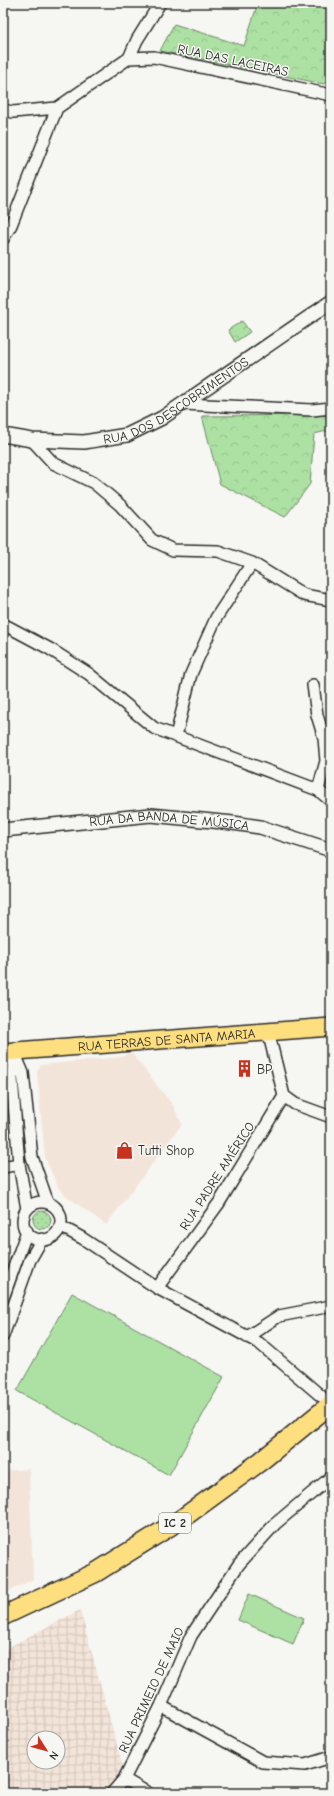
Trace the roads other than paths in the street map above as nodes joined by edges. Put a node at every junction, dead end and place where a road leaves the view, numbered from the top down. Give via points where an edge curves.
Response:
1 (160, 3) edge
2 (130, 58) junction
3 (331, 95) edge
4 (57, 108) junction
5 (3, 110) edge
6 (3, 239) edge
7 (331, 302) edge
8 (184, 404) junction
9 (331, 408) edge
10 (3, 434) edge
11 (32, 440) junction
12 (252, 563) junction
13 (331, 600) edge
14 (3, 624) edge
15 (313, 685) dead end
16 (176, 736) junction
17 (318, 790) junction
18 (331, 801) edge
19 (3, 830) edge
20 (331, 850) edge
21 (331, 1027) edge
22 (268, 1031) junction
23 (9, 1052) edge
24 (284, 1096) junction
25 (331, 1117) edge
26 (19, 1164) junction
27 (3, 1167) edge
28 (48, 1203) junction
29 (27, 1209) junction
30 (60, 1226) junction
31 (27, 1231) junction
32 (42, 1239) junction
33 (157, 1288) junction
34 (3, 1298) edge
35 (331, 1306) edge
36 (3, 1336) edge
37 (248, 1337) junction
38 (326, 1400) edge
39 (331, 1415) edge
40 (331, 1477) edge
41 (3, 1616) edge
42 (3, 1625) edge
43 (161, 1706) junction
44 (331, 1757) edge
45 (124, 1779) junction
46 (112, 1793) edge
47 (148, 1793) edge

1 - 2 street via 137,40
2 - 3 street, RUA DAS LACEIRAS via 154,57
2 - 4 street
4 - 5 street via 13,112
4 - 6 street via 11,225
7 - 8 street, RUA DOS DESCOBRIMENTOS
8 - 9 street via 312,410
8 - 11 street, RUA DOS DESCOBRIMENTOS via 127,435 84,442
10 - 11 street, RUA DOS DESCOBRIMENTOS
11 - 12 street via 53,462 94,483 120,505 152,540 173,550 218,551
12 - 13 street via 304,595
12 - 16 street via 216,618 191,674
14 - 16 street via 90,674 154,728
15 - 17 street via 326,761
16 - 17 street
17 - 18 street
19 - 20 street, RUA DA BANDA DE MÚSICA via 151,815 260,827
21 - 22 main road, RUA TERRAS DE SANTA MARIA
22 - 23 main road, RUA TERRAS DE SANTA MARIA
22 - 24 street
23 - 26 street
23 - 28 street via 23,1073 32,1156
24 - 25 street via 295,1104
24 - 33 street, RUA PADRE AMÉRICO via 219,1204
26 - 27 street
26 - 29 street
28 - 29 street via 37,1203
28 - 30 street via 60,1215
29 - 31 street via 24,1220
30 - 32 street via 53,1236
30 - 33 street
31 - 32 street
31 - 34 street
32 - 36 street via 30,1260
33 - 37 street
35 - 37 street via 279,1316
37 - 38 street
38 - 41 highway, IC 2 via 261,1461 180,1520 95,1573
39 - 42 highway, IC 2 via 267,1466 184,1526 100,1579
40 - 43 street, RUA PRIMEIO DE MAIO via 275,1524 239,1564 191,1636
43 - 44 street via 263,1762 305,1765
43 - 45 street, RUA PRIMEIO DE MAIO
45 - 46 street, RUA PRIMEIO DE MAIO
45 - 47 street

